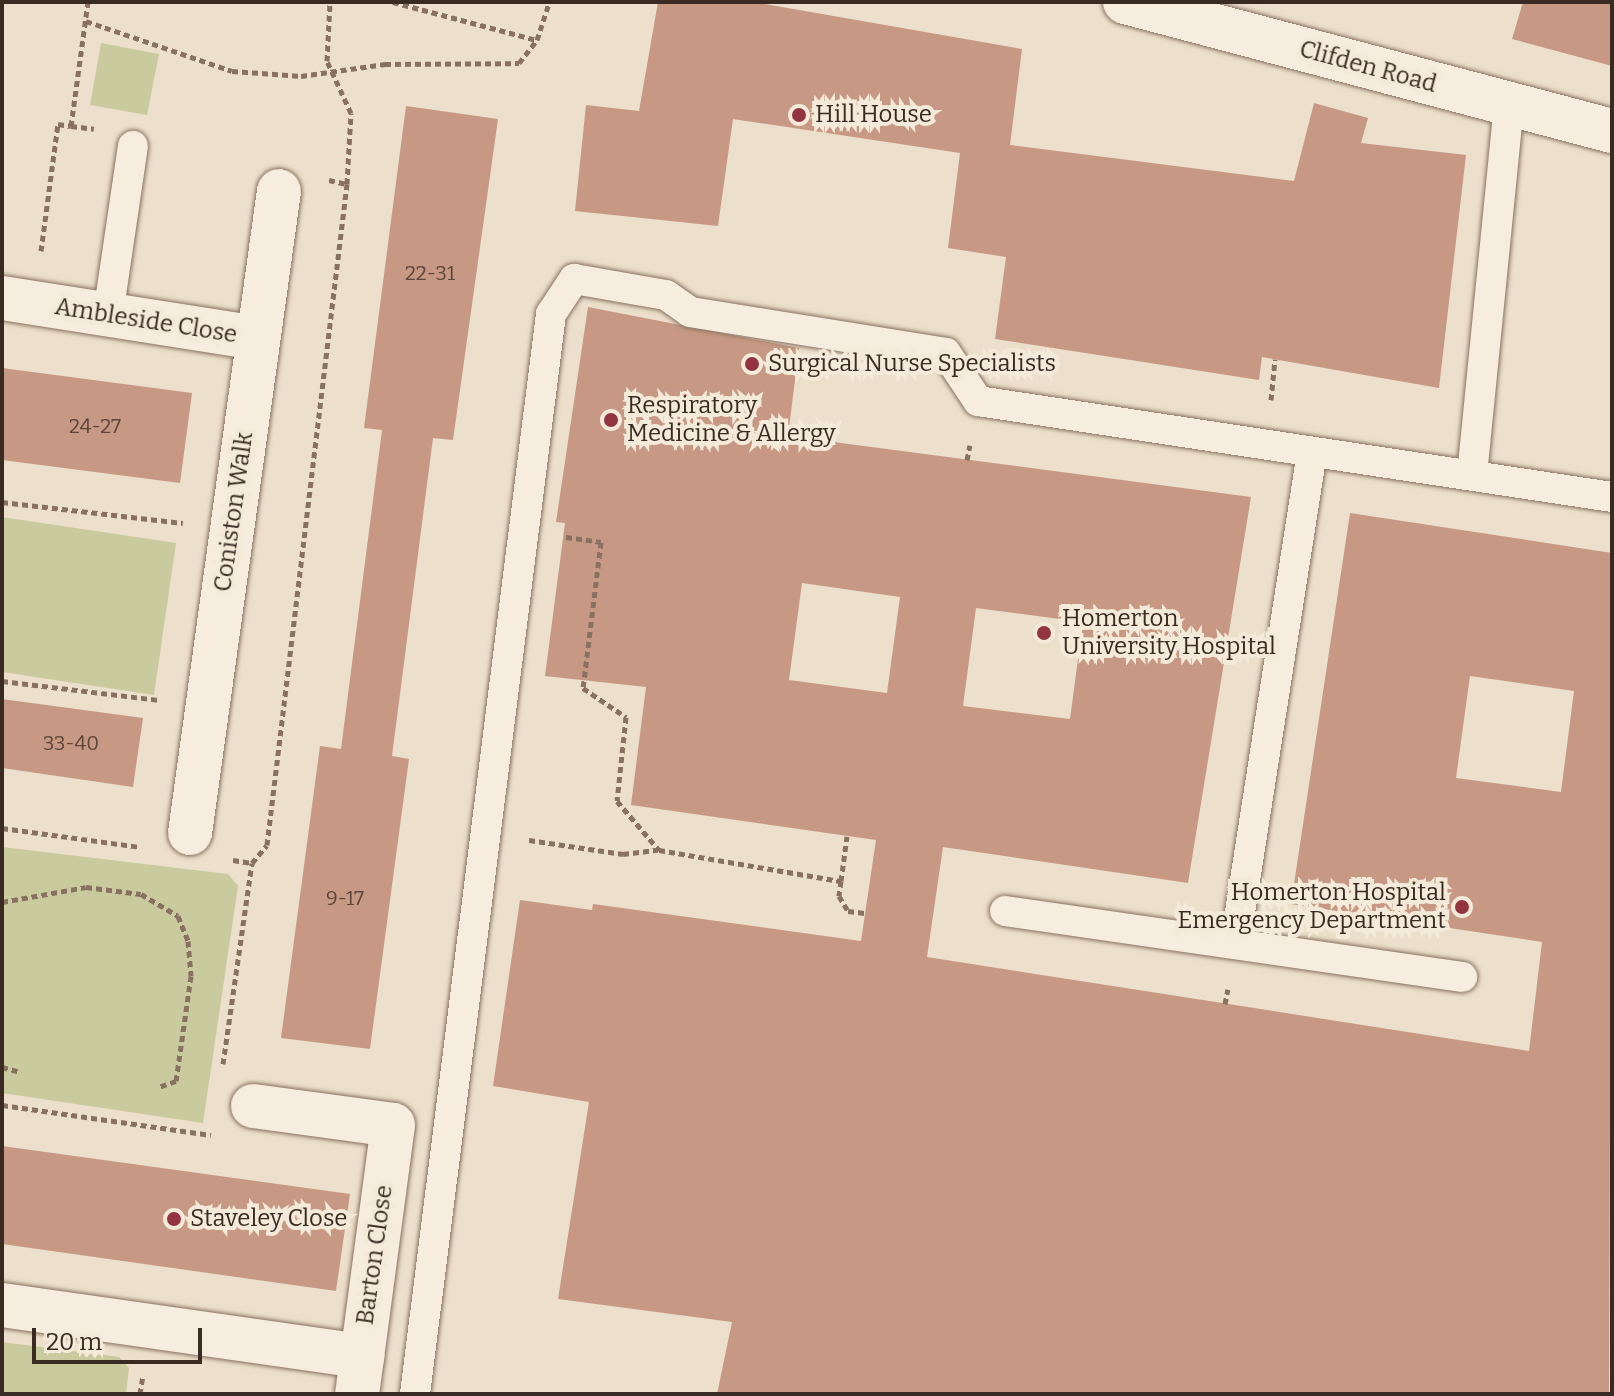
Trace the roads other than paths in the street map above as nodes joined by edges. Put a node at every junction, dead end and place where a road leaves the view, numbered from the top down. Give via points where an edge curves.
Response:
1 (1125, 2) edge
2 (1509, 105) junction
3 (1612, 131) edge
4 (133, 146) dead end
5 (279, 191) dead end
6 (18, 301) edge
7 (108, 315) junction
8 (258, 338) junction
9 (1312, 452) junction
10 (1472, 475) junction
11 (1612, 497) edge
12 (173, 841) road end
13 (1005, 911) dead end
14 (1235, 944) junction
15 (1462, 977) dead end
16 (234, 1113) road end
17 (2, 1305) edge
18 (359, 1375) edge
19 (415, 1394) edge

1 - 2 street, Clifden Road
2 - 3 street, Clifden Road
2 - 10 lane
4 - 7 lane
5 - 8 street, Coniston Walk
6 - 7 street, Ambleside Close
7 - 8 street, Ambleside Close
8 - 12 street, Coniston Walk via 207,706
9 - 10 lane
9 - 14 lane
9 - 19 lane via 978,401 946,353 690,312 666,295 574,279 551,314
10 - 11 lane
13 - 14 lane
14 - 15 lane
16 - 18 street, Barton Close via 393,1125
17 - 18 street, Barton Close

